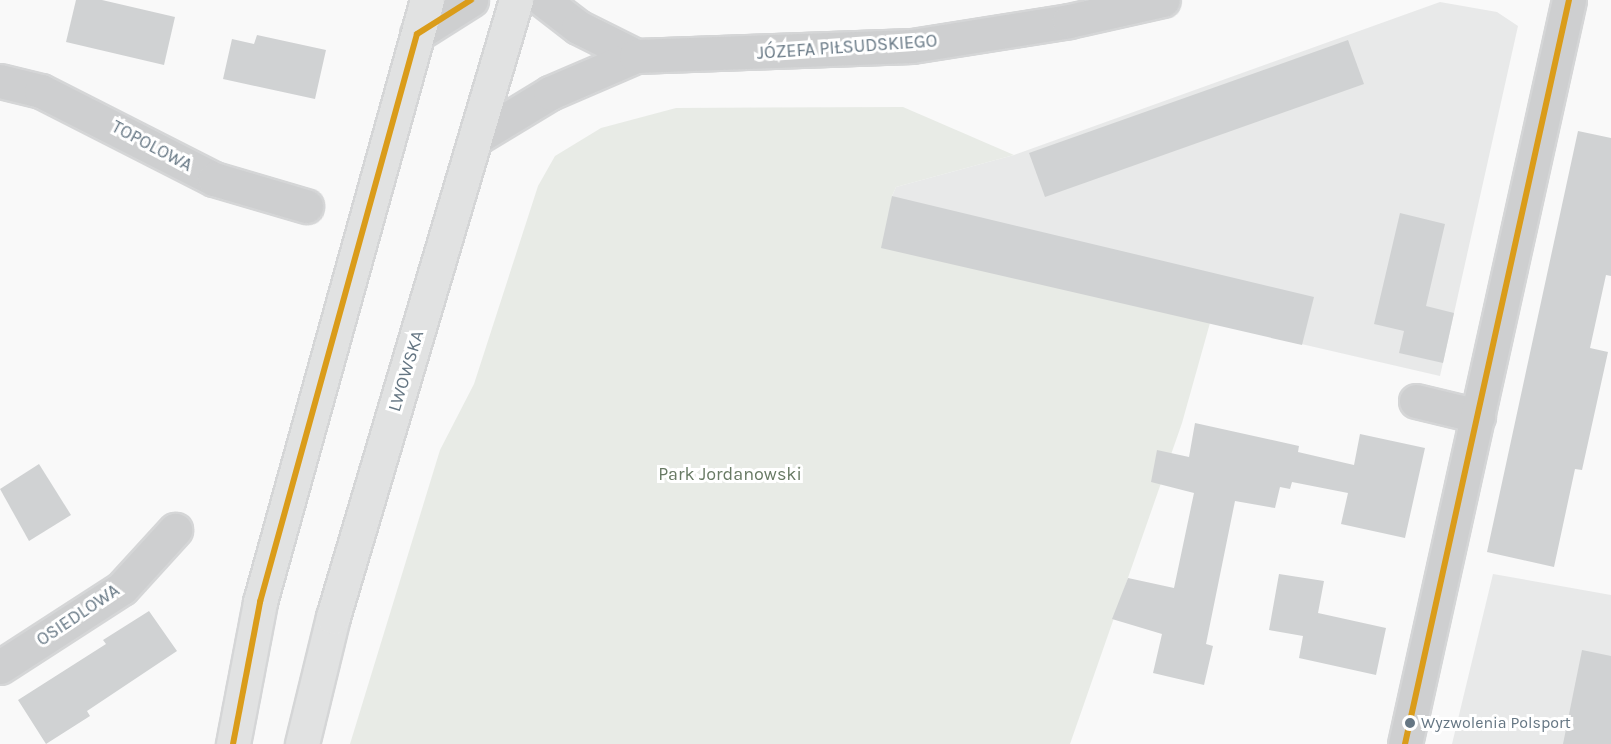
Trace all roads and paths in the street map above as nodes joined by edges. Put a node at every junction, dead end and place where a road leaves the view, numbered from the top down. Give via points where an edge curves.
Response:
1 (427, 0) edge
2 (471, 0) edge
3 (516, 0) edge
4 (543, 0) edge
5 (1163, 0) edge
6 (1569, 0) edge
7 (417, 34) junction
8 (636, 56) junction
9 (0, 81) edge
10 (476, 138) junction
11 (306, 206) dead end
12 (1416, 401) dead end
13 (1478, 416) junction
14 (175, 530) dead end
15 (0, 667) edge
16 (233, 744) edge
17 (302, 744) edge
18 (1405, 744) edge

1 - 7 main road
2 - 7 street
3 - 10 main road, LWOWSKA
4 - 8 street, JÓZEFA PIŁSUDSKIEGO via 578,27
5 - 8 street, JÓZEFA PIŁSUDSKIEGO via 1069,21 912,46
6 - 13 street
7 - 16 main road via 260,602
8 - 10 street, JÓZEFA PIŁSUDSKIEGO via 550,93
9 - 11 street, TOPOLOWA via 41,91 214,178
10 - 17 main road, LWOWSKA via 333,617
12 - 13 street
13 - 18 street
14 - 15 street, OSIEDLOWA via 122,588

